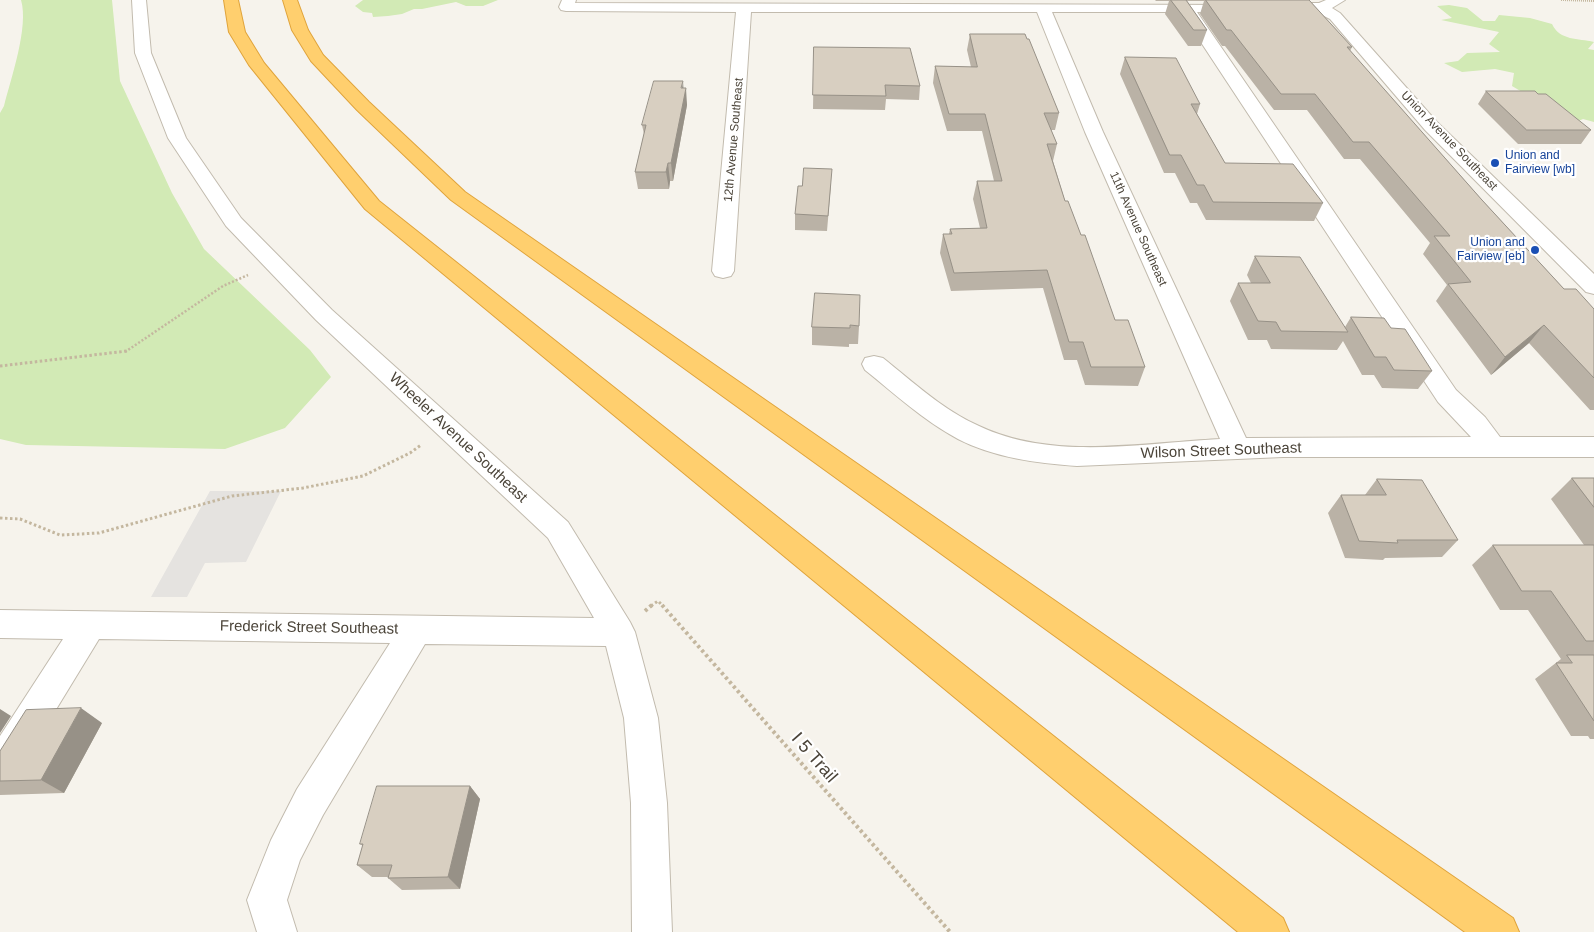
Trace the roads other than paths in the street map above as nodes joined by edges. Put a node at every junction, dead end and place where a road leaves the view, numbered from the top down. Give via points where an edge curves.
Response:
1 (139, 0) edge
2 (231, 0) edge
3 (290, 0) edge
4 (1338, 0) edge
5 (567, 3) edge
6 (848, 4) edge
7 (1102, 4) edge
8 (744, 8) junction
9 (1043, 8) junction
10 (1186, 8) junction
11 (1321, 8) junction
12 (723, 271) dead end
13 (1594, 287) edge
14 (874, 364) dead end
15 (1237, 448) junction
16 (1493, 448) junction
17 (1593, 449) edge
18 (0, 624) edge
19 (90, 625) junction
20 (416, 630) junction
21 (618, 632) junction
22 (0, 768) edge
23 (276, 932) edge
24 (652, 932) edge
25 (1269, 932) edge
26 (1499, 932) edge

1 - 21 street, Wheeler Avenue Southeast via 143,53 177,138 233,222 324,315 558,530
2 - 25 highway via 237,32 257,65 372,205
3 - 26 highway via 300,30 317,58 458,196
4 - 11 street
5 - 8 street
6 - 8 street
6 - 9 street
7 - 9 street
7 - 10 street
8 - 12 street, 12th Avenue Southeast
9 - 15 street, 11th Avenue Southeast via 1094,132
10 - 11 street
10 - 16 street via 1447,396 1476,424
11 - 13 street, Union Avenue Southeast via 1334,16 1431,126
14 - 15 street, Wilson Street Southeast via 947,419 982,438 1007,446 1061,455 1098,456
15 - 16 street, Wilson Street Southeast
16 - 17 street, Wilson Street Southeast
18 - 19 street, Frederick Street Southeast
19 - 20 street, Frederick Street Southeast
19 - 22 street
20 - 21 street, Frederick Street Southeast
20 - 23 street via 310,802 284,853 267,900
21 - 24 street, Wheeler Avenue Southeast via 641,718 650,803

